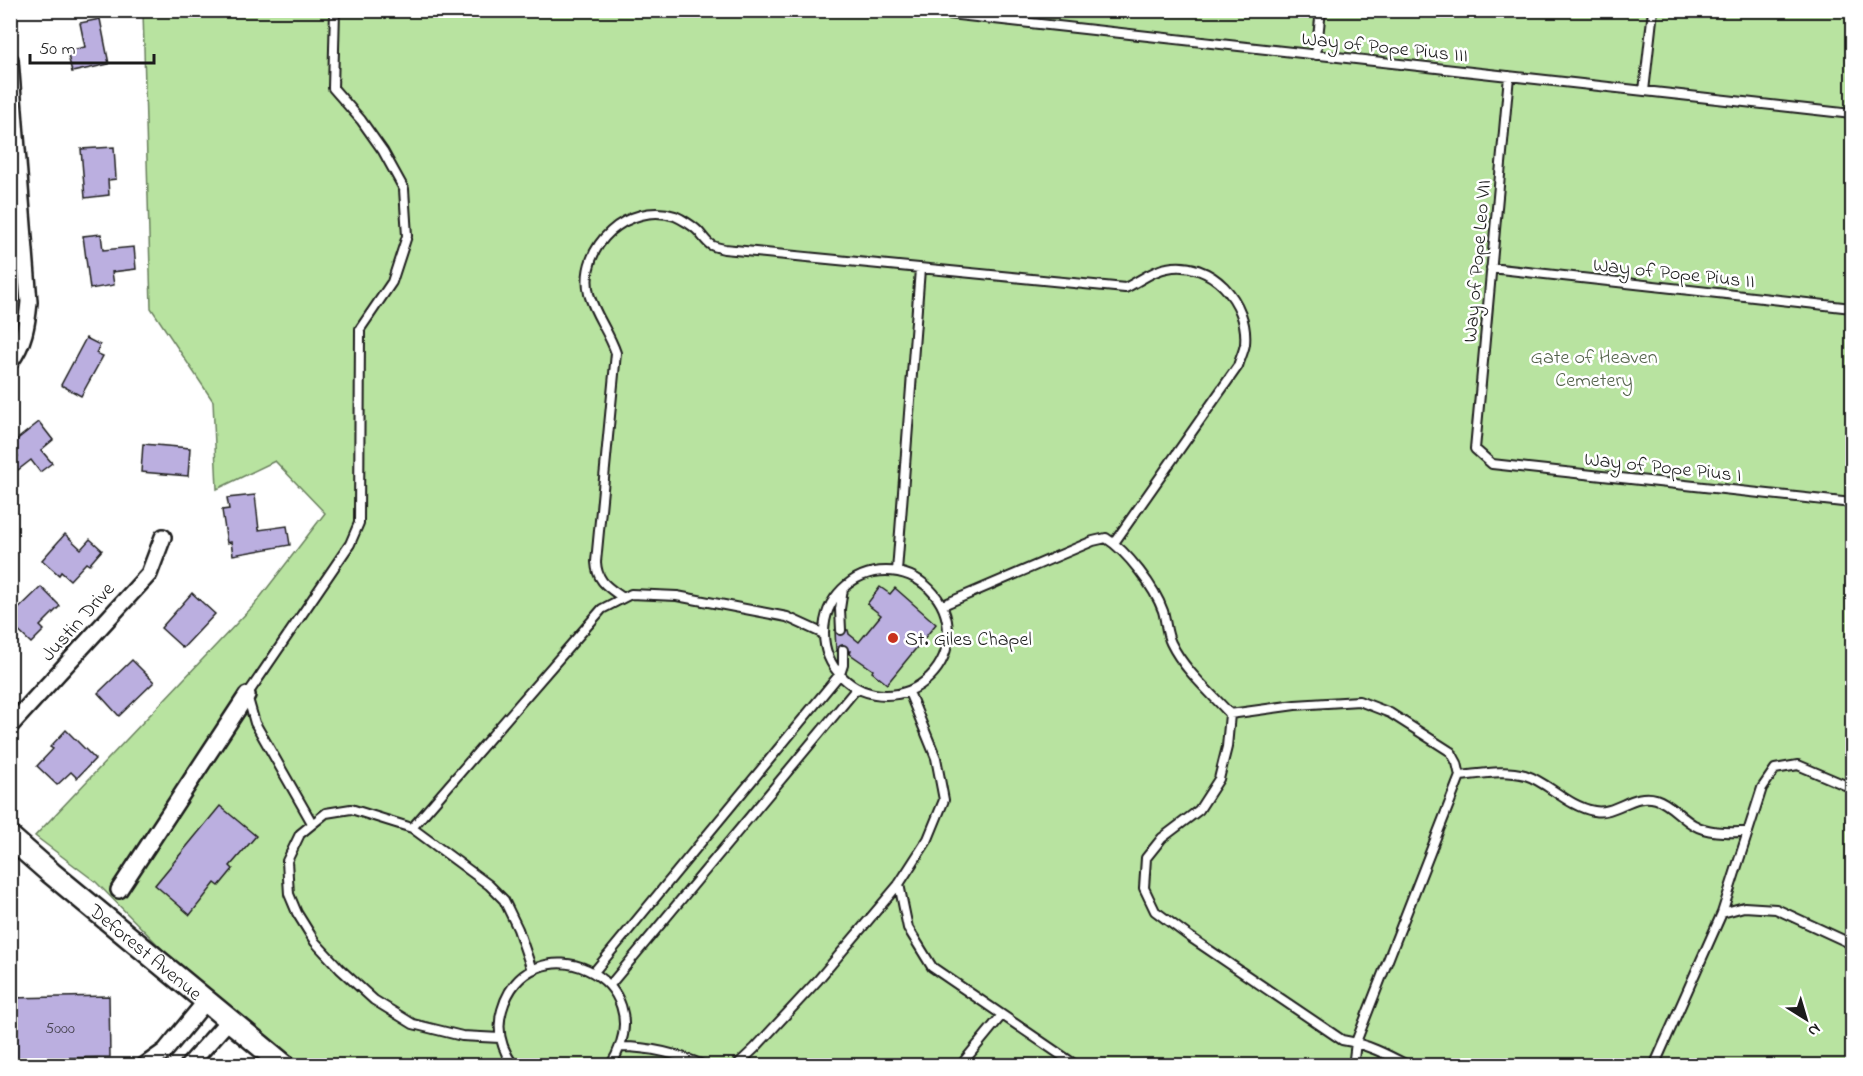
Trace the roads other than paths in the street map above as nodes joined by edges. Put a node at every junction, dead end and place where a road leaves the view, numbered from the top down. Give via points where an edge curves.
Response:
1 (335, 10) edge
2 (913, 10) edge
3 (1321, 10) edge
4 (1653, 10) edge
5 (988, 14) edge
6 (1316, 55) junction
7 (10, 60) edge
8 (1509, 76) junction
9 (1644, 91) junction
10 (1852, 114) edge
11 (1491, 268) junction
12 (920, 269) junction
13 (1852, 308) edge
14 (10, 362) edge
15 (1475, 449) joint
16 (1852, 504) edge
17 (163, 537) dead end
18 (1114, 543) junction
19 (897, 571) junction
20 (843, 589) junction
21 (623, 598) junction
22 (943, 605) junction
23 (841, 630) dead end
24 (824, 634) junction
25 (843, 650) dead end
26 (840, 674) junction
27 (857, 688) junction
28 (909, 692) junction
29 (247, 695) junction
30 (1230, 714) junction
31 (10, 726) edge
32 (1460, 776) junction
33 (1852, 788) edge
34 (312, 823) junction
35 (412, 828) junction
36 (1748, 832) junction
37 (10, 837) edge
38 (899, 884) junction
39 (119, 890) dead end
40 (1722, 913) junction
41 (1852, 944) edge
42 (532, 970) junction
43 (594, 972) junction
44 (610, 985) junction
45 (206, 1001) junction
46 (1002, 1015) junction
47 (229, 1020) junction
48 (500, 1038) junction
49 (1356, 1042) junction
50 (621, 1047) junction
51 (144, 1065) edge
52 (188, 1065) edge
53 (285, 1065) edge
54 (514, 1065) edge
55 (610, 1065) edge
56 (705, 1065) edge
57 (736, 1065) edge
58 (960, 1065) edge
59 (1077, 1065) edge
60 (1356, 1065) edge
61 (1409, 1065) edge
62 (1654, 1065) edge

1 - 29 lane via 333,88 383,151 404,189 407,236 392,282 360,329 359,523 350,544
2 - 5 lane, Way of Pope Pius III
3 - 6 lane
4 - 9 lane
5 - 6 lane, Way of Pope Pius III
6 - 8 lane, Way of Pope Pius III
7 - 14 street via 29,302 21,345
8 - 9 lane, Way of Pope Pius III
8 - 11 lane, Way of Pope Leo VII
9 - 10 lane, Way of Pope Pius III
11 - 13 lane, Way of Pope Pius II
11 - 15 lane, Way of Pope Leo VII
12 - 18 lane via 1125,288 1167,268 1195,268 1222,283 1242,314 1245,344 1238,366
12 - 19 lane
12 - 21 lane via 724,249 710,244 696,229 676,217 654,213 632,217 612,229 596,246 589,267 589,292 616,353 596,562 597,575
15 - 16 lane, Way of Pope Pius I via 1492,464
17 - 31 street, Justin Drive via 149,574
18 - 22 lane via 1107,538 1093,541
18 - 30 lane via 1140,572 1163,610 1169,641 1183,662
19 - 20 lane via 871,572
19 - 22 lane via 930,588
20 - 23 lane
20 - 24 lane via 826,615
21 - 24 lane via 631,594 677,597 787,617
21 - 35 lane via 602,609
22 - 28 lane via 949,626 948,647 933,674
24 - 26 lane via 827,654
25 - 26 lane
26 - 27 lane
26 - 43 lane
27 - 28 lane via 889,696
27 - 44 lane
28 - 38 lane via 936,758 944,800 928,838
29 - 34 lane via 255,723
29 - 39 street
30 - 32 lane via 1359,701 1390,713 1451,752
30 - 49 lane via 1219,780 1199,810 1162,838 1146,858 1144,888 1155,911 1190,937 1342,1040
32 - 36 lane via 1502,772 1526,775 1582,809 1598,812 1639,798 1655,799 1695,826 1719,832
32 - 49 lane
33 - 36 lane via 1798,765 1775,769 1762,788
34 - 35 lane via 326,813 351,809
34 - 48 lane via 300,834 287,861 290,894 297,914 315,942 374,1000 413,1024 462,1036
35 - 42 lane via 504,900
36 - 40 lane
37 - 45 street, Deforest Avenue
38 - 46 lane via 908,928 932,967
38 - 57 lane via 819,980
40 - 41 lane via 1744,907 1776,909
40 - 62 lane
42 - 43 lane via 552,963 574,964
42 - 48 lane via 505,999 499,1018
43 - 44 lane
44 - 50 lane via 624,1014
45 - 47 street, Deforest Avenue
45 - 51 street via 165,1051
46 - 58 lane
46 - 59 lane
47 - 52 street
47 - 53 street, Deforest Avenue
48 - 54 lane
49 - 60 lane
49 - 61 lane
50 - 55 lane
50 - 56 lane via 670,1053

